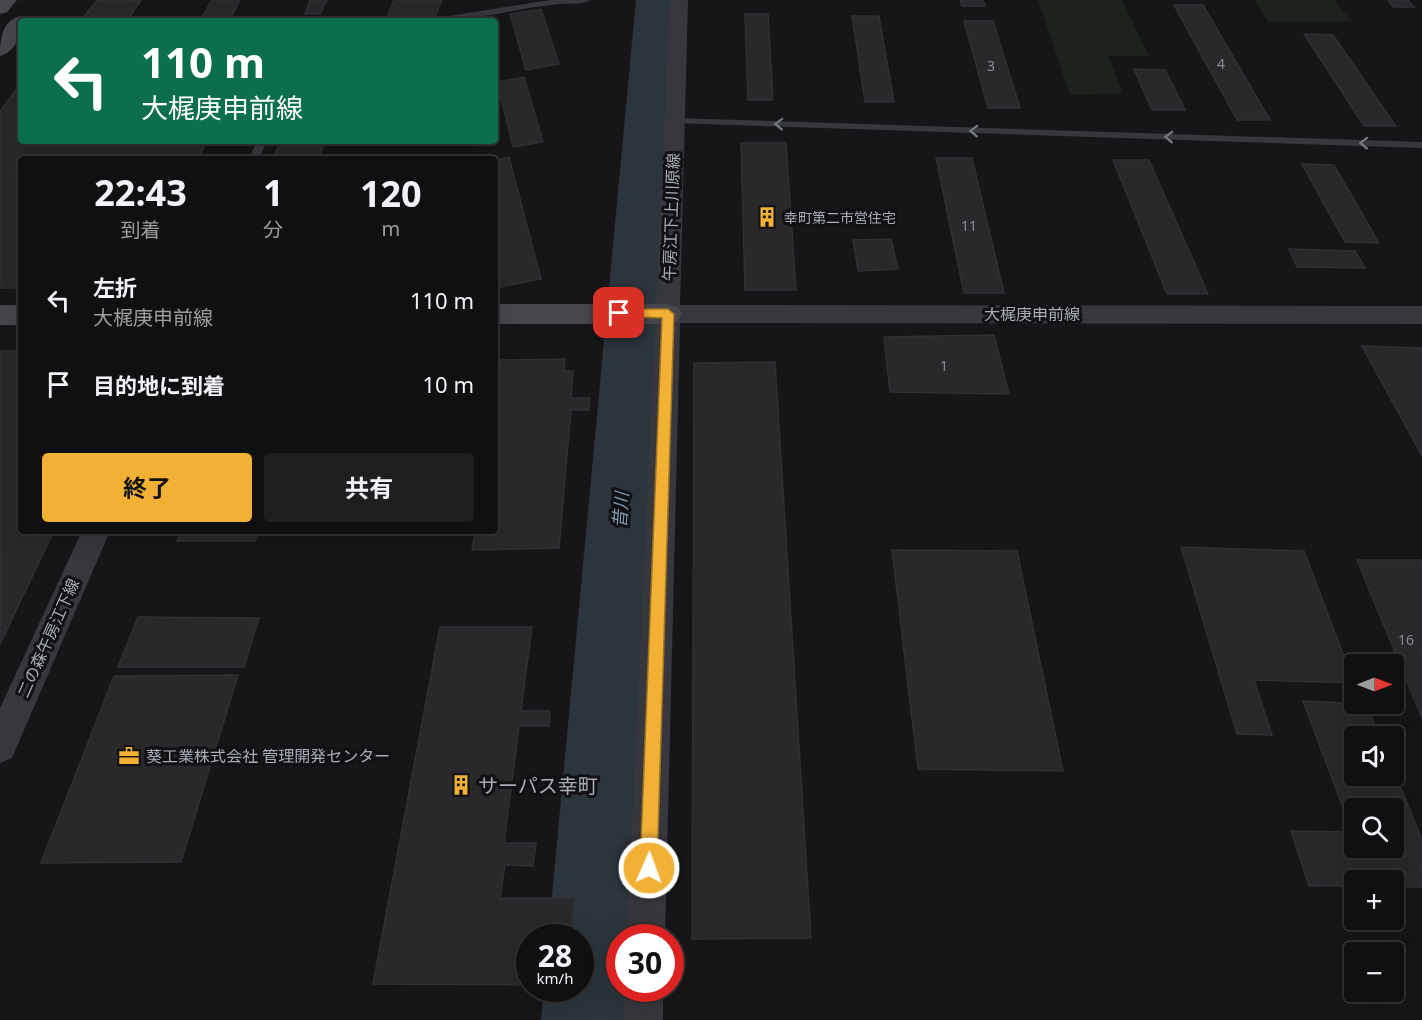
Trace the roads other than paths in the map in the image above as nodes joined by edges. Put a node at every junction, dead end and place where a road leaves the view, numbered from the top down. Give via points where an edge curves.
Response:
1 (7, 0) edge
2 (587, 0) edge
3 (679, 0) edge
4 (0, 8) edge
5 (455, 18) edge
6 (18, 26) edge
7 (0, 49) edge
8 (675, 121) junction
9 (1422, 145) edge
10 (643, 313) junction
11 (498, 314) edge
12 (0, 315) edge
13 (18, 315) edge
14 (1422, 315) edge
15 (95, 534) edge
16 (0, 746) edge
17 (646, 924) edge
18 (644, 1002) edge
19 (643, 1020) edge

1 - 4 street
2 - 5 lane
3 - 8 street, 午房江下上川原線
6 - 7 street
9 -> 8 lane
8 - 10 street, 午房江下上川原線
10 - 11 street, 大梶庚申前線
10 - 14 street, 大梶庚申前線
10 - 17 street, 午房江下上川原線
12 - 13 street
15 - 16 street, 二の森午房江下線
18 - 19 street

